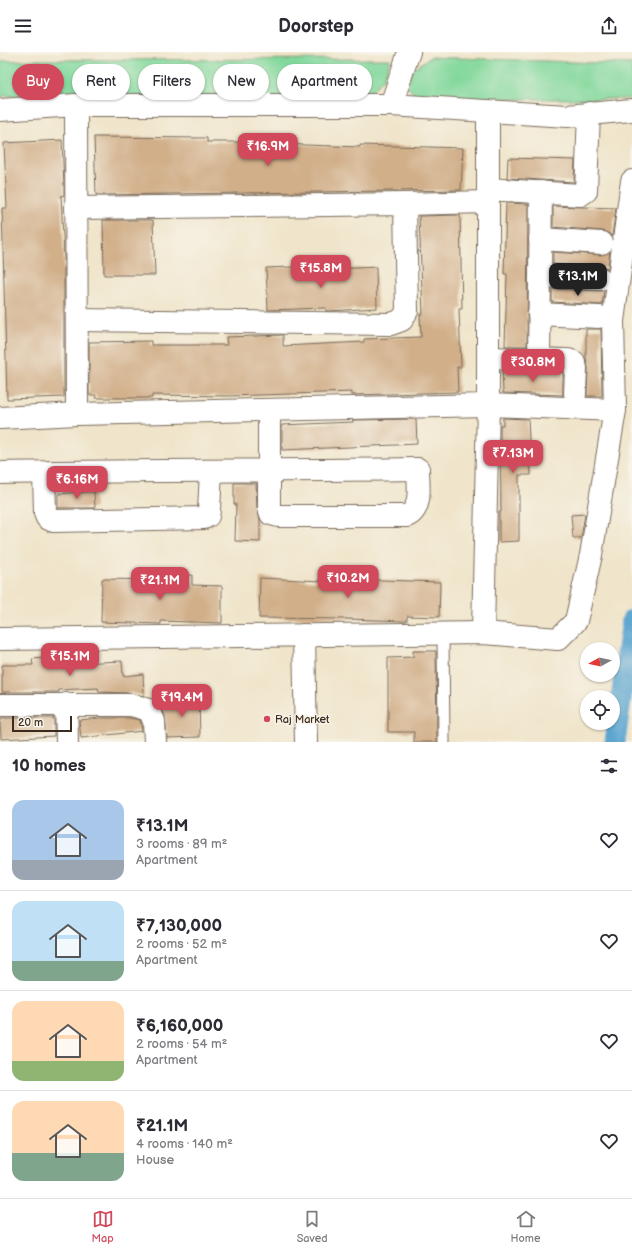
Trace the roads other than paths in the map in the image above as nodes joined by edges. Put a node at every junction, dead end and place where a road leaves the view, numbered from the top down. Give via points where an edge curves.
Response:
1 (409, 52) edge
2 (76, 105) junction
3 (391, 105) junction
4 (0, 110) edge
5 (632, 110) edge
6 (488, 111) junction
7 (590, 113) junction
8 (632, 181) edge
9 (541, 192) junction
10 (488, 195) junction
11 (405, 204) junction
12 (76, 208) junction
13 (540, 239) junction
14 (602, 244) dead end
15 (540, 276) junction
16 (601, 279) dead end
17 (539, 314) junction
18 (599, 317) dead end
19 (77, 320) junction
20 (489, 358) junction
21 (539, 358) junction
22 (576, 394) dead end
23 (488, 405) junction
24 (269, 410) junction
25 (615, 410) junction
26 (77, 414) junction
27 (0, 418) edge
28 (211, 471) junction
29 (270, 471) junction
30 (0, 473) edge
31 (44, 473) junction
32 (483, 633) junction
33 (443, 634) junction
34 (304, 635) junction
35 (0, 639) edge
36 (66, 704) junction
37 (0, 705) edge
38 (66, 742) edge
39 (155, 742) edge
40 (306, 742) edge
41 (444, 742) edge

1 - 3 street
2 - 3 street
2 - 4 street
2 - 12 street
3 - 6 street
5 - 7 street
6 - 7 street via 567,116
6 - 10 street
7 - 9 street via 586,191 580,194
8 - 25 street via 613,321
9 - 10 street
9 - 13 street
10 - 11 street
10 - 20 street
11 - 12 street
11 - 19 street via 407,311 402,320 390,324
12 - 19 street
13 - 14 street
13 - 15 street
15 - 16 street
15 - 17 street
17 - 18 street
17 - 21 street
19 - 26 street
20 - 21 street
20 - 23 street
21 - 22 street via 574,362
23 - 24 street
23 - 25 street
23 - 32 street
24 - 26 street
24 - 29 street
25 - 32 street via 591,554 576,621 558,639
26 - 27 street
28 - 29 street
28 - 31 street
28 - 31 street via 209,511 208,516 204,518 52,521 47,518 45,512
29 - 29 street via 418,469 417,507 407,516 278,516 271,514 269,508
30 - 31 street
32 - 33 street
33 - 34 street
33 - 41 lane
34 - 35 street
34 - 40 street
36 - 37 street
36 - 38 street
36 - 39 street via 131,705 149,710 154,721

